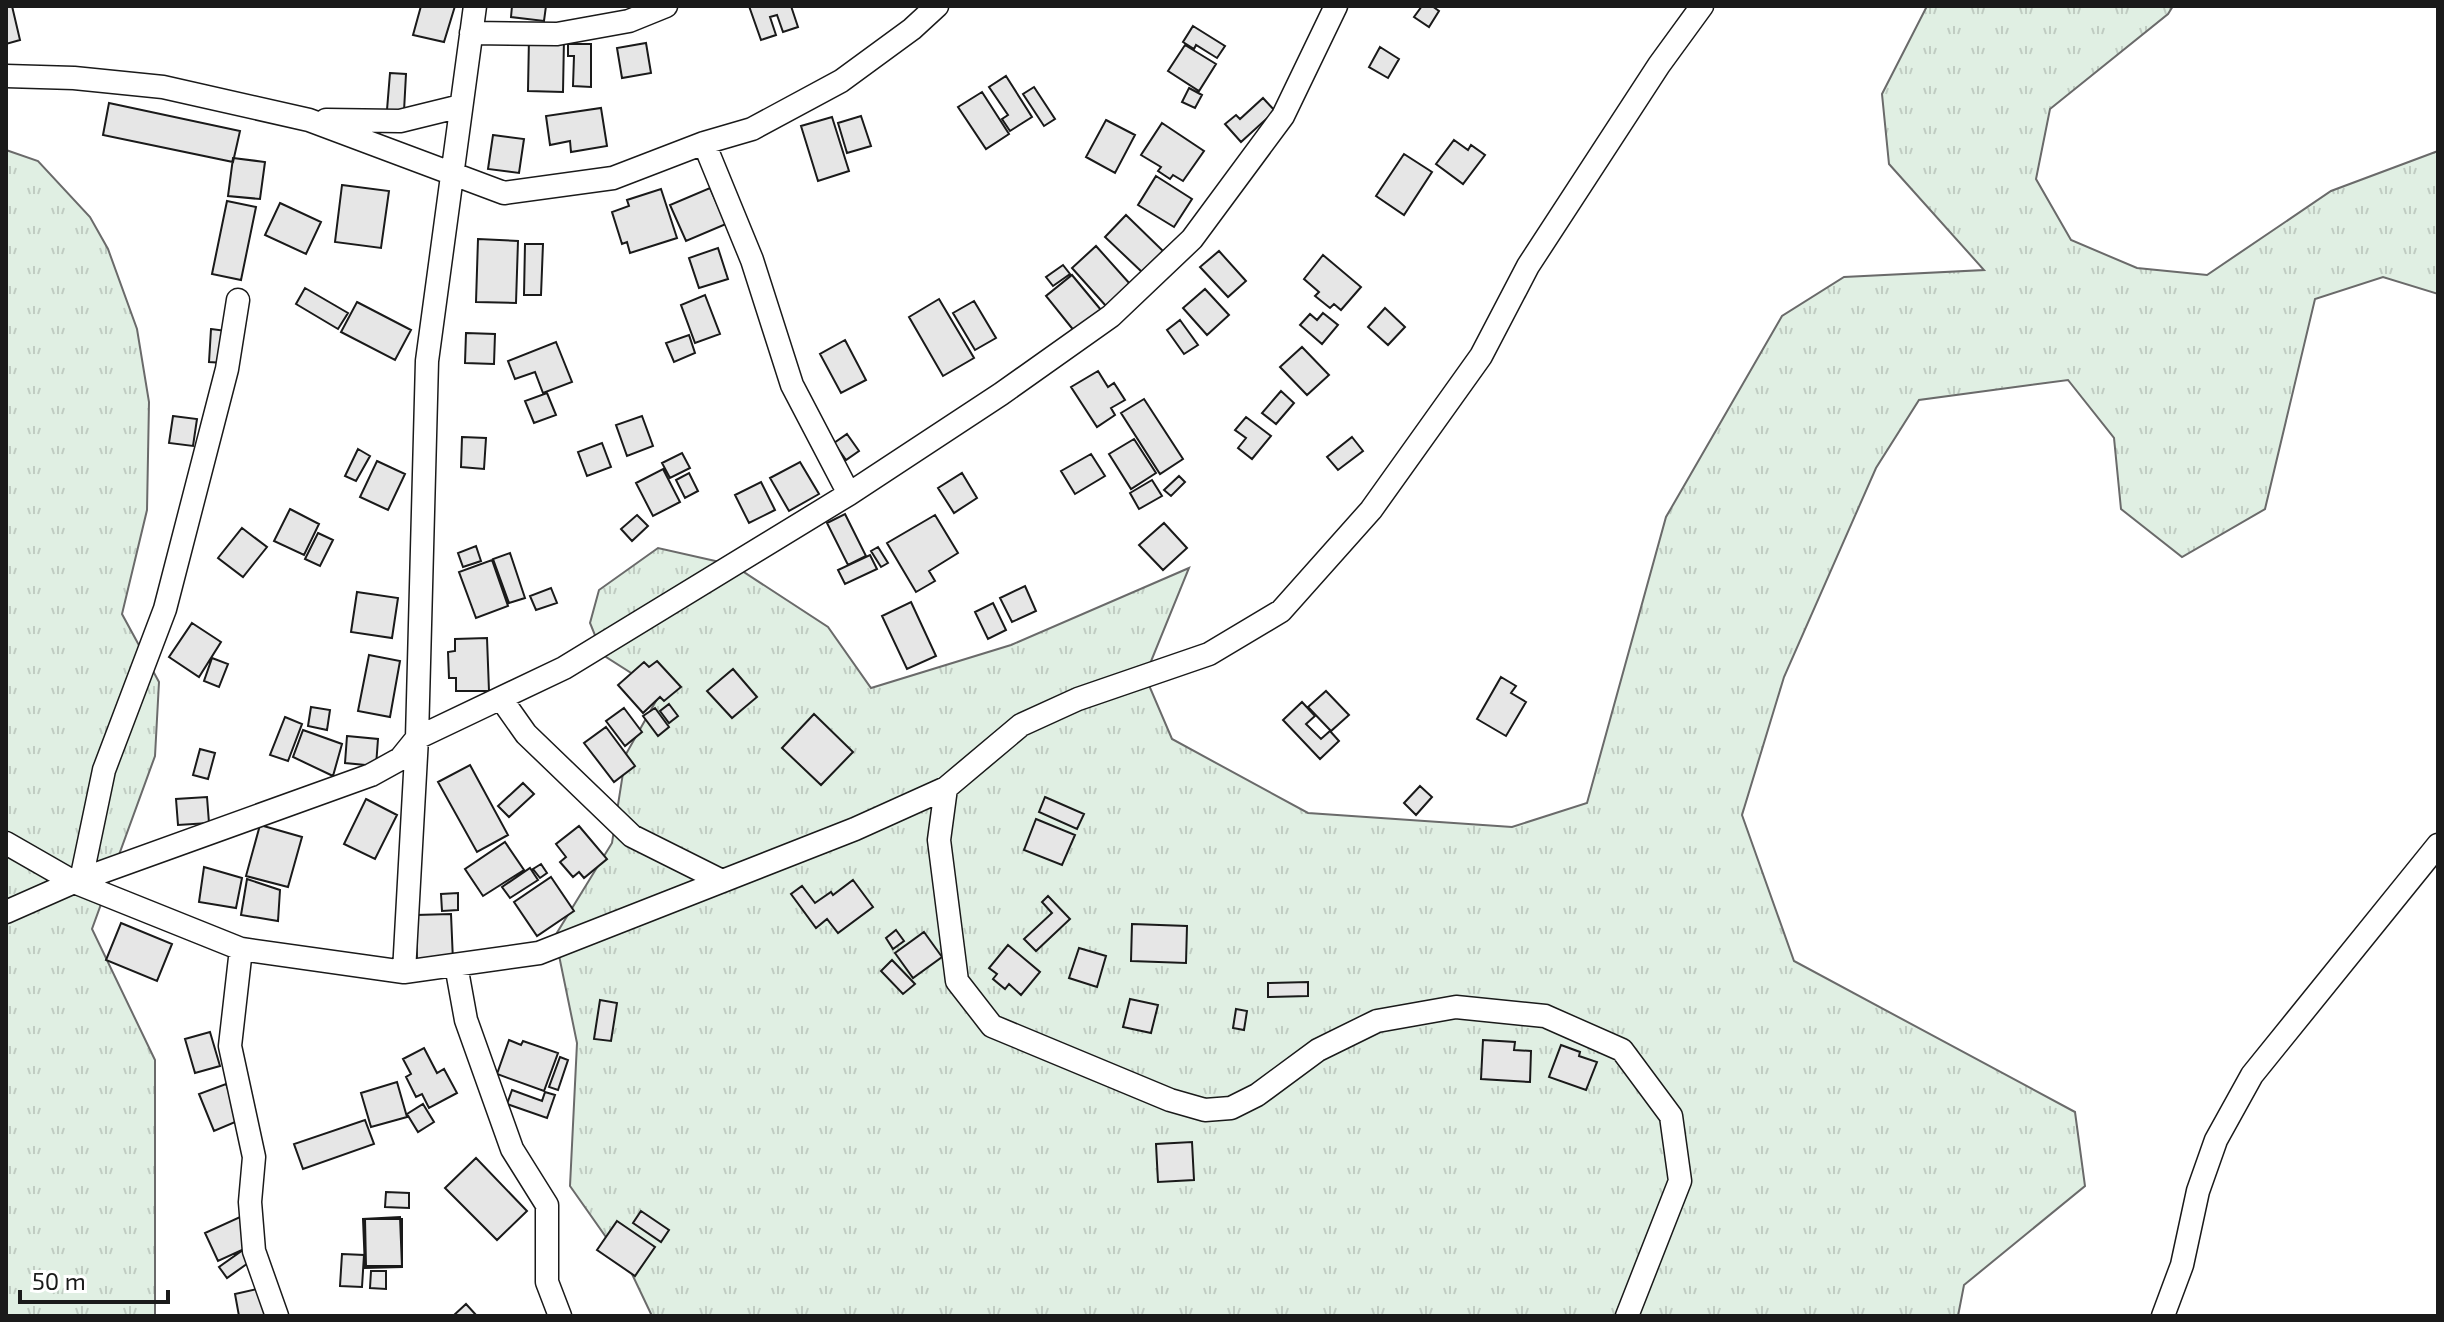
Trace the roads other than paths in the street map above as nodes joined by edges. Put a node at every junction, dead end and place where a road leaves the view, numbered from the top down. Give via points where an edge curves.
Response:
1 (475, 6) edge
2 (666, 6) edge
3 (937, 6) edge
4 (1336, 6) edge
5 (1702, 6) edge
6 (471, 33) junction
7 (6, 76) edge
8 (461, 106) junction
9 (309, 120) junction
10 (704, 143) junction
11 (452, 174) junction
12 (238, 300) dead end
13 (849, 494) junction
14 (502, 700) junction
15 (417, 738) junction
16 (946, 788) junction
17 (6, 843) edge
18 (2438, 845) edge
19 (77, 881) junction
20 (722, 881) junction
21 (6, 912) edge
22 (241, 949) junction
23 (456, 965) junction
24 (404, 972) junction
25 (277, 1316) edge
26 (560, 1316) edge
27 (1627, 1316) edge
28 (2163, 1316) edge

1 - 6 street
2 - 6 street via 629,21 557,34
3 - 10 street via 841,81 752,129
4 - 13 street via 1283,116 1192,239 1111,316
5 - 16 street via 1528,266 1481,356 1371,510 1281,611 1209,654 1078,699 1021,725
6 - 8 street
7 - 9 street via 163,87
8 - 9 street via 400,121
8 - 11 street
9 - 11 street
10 - 11 street via 613,178 504,193
10 - 13 street via 752,260 792,385
11 - 15 street via 427,361
12 - 19 street via 227,369 165,609 104,770
13 - 14 street via 564,668
14 - 15 street
14 - 20 street via 526,734 632,836
15 - 19 street via 400,759 371,775
15 - 24 street
16 - 20 street
16 - 27 street via 939,840 957,981 992,1026 1170,1100 1205,1110 1231,1108 1318,1050 1377,1021 1456,1007 1545,1016 1622,1050 1671,1116 1680,1181
17 - 19 street
18 - 28 street via 2252,1075 2216,1140
19 - 21 street
19 - 22 street
20 - 23 street via 539,953
22 - 24 street
22 - 25 street via 230,1046 254,1157 254,1251
23 - 24 street
23 - 26 street via 466,1020 512,1149 547,1205 547,1282

